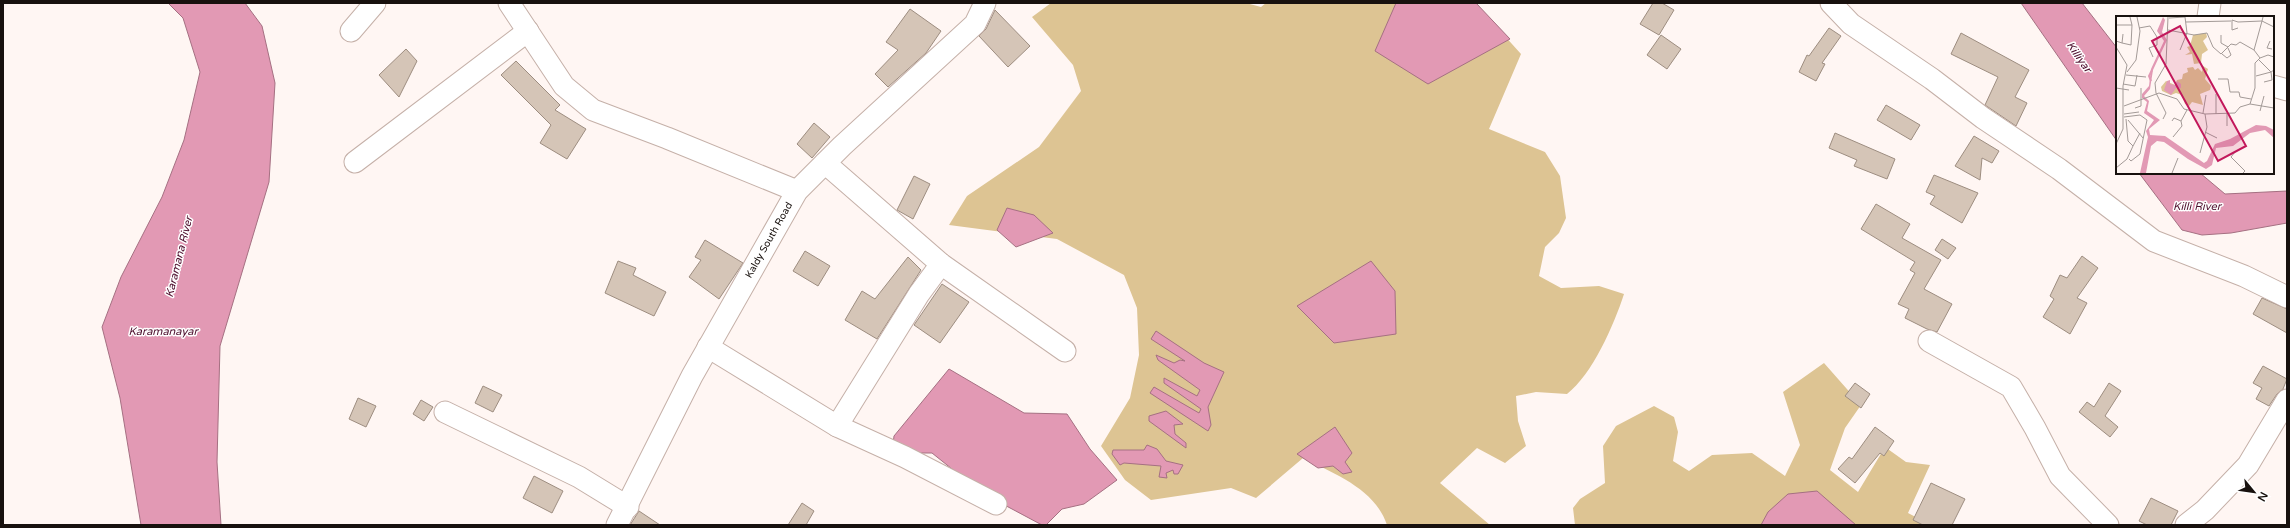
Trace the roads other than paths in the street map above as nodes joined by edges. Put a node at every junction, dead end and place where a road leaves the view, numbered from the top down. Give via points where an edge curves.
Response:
1 (374, 3) edge
2 (509, 3) edge
3 (984, 3) edge
4 (1831, 3) edge
5 (2210, 3) edge
6 (2208, 16) edge
7 (351, 31) dead end
8 (528, 32) junction
9 (2274, 86) edge
10 (2287, 90) edge
11 (355, 162) dead end
12 (825, 163) junction
13 (797, 191) junction
14 (941, 264) junction
15 (2287, 297) edge
16 (1929, 341) dead end
17 (708, 347) junction
18 (1066, 351) dead end
19 (2287, 400) edge
20 (445, 412) dead end
21 (837, 426) junction
22 (996, 504) dead end
23 (628, 507) junction
24 (617, 525) edge
25 (2108, 525) edge
26 (2186, 525) edge

1 - 7 street
2 - 8 street
3 - 12 street, Kaldy South Road via 975,24
4 - 15 street via 1851,24 2058,169 2154,241 2244,276
5 - 6 street
8 - 11 street
8 - 13 street via 564,86 593,110
9 - 10 street
12 - 13 street, Kaldy South Road
12 - 14 street
13 - 17 street, Kaldy South Road
14 - 18 street
14 - 21 street via 919,294
16 - 25 street via 2011,387 2060,476
17 - 21 street
17 - 23 street, Kaldy South Road
19 - 26 street via 2248,465 2205,510
20 - 23 street via 579,477
21 - 22 street via 905,457
23 - 24 street, Kaldy South Road

